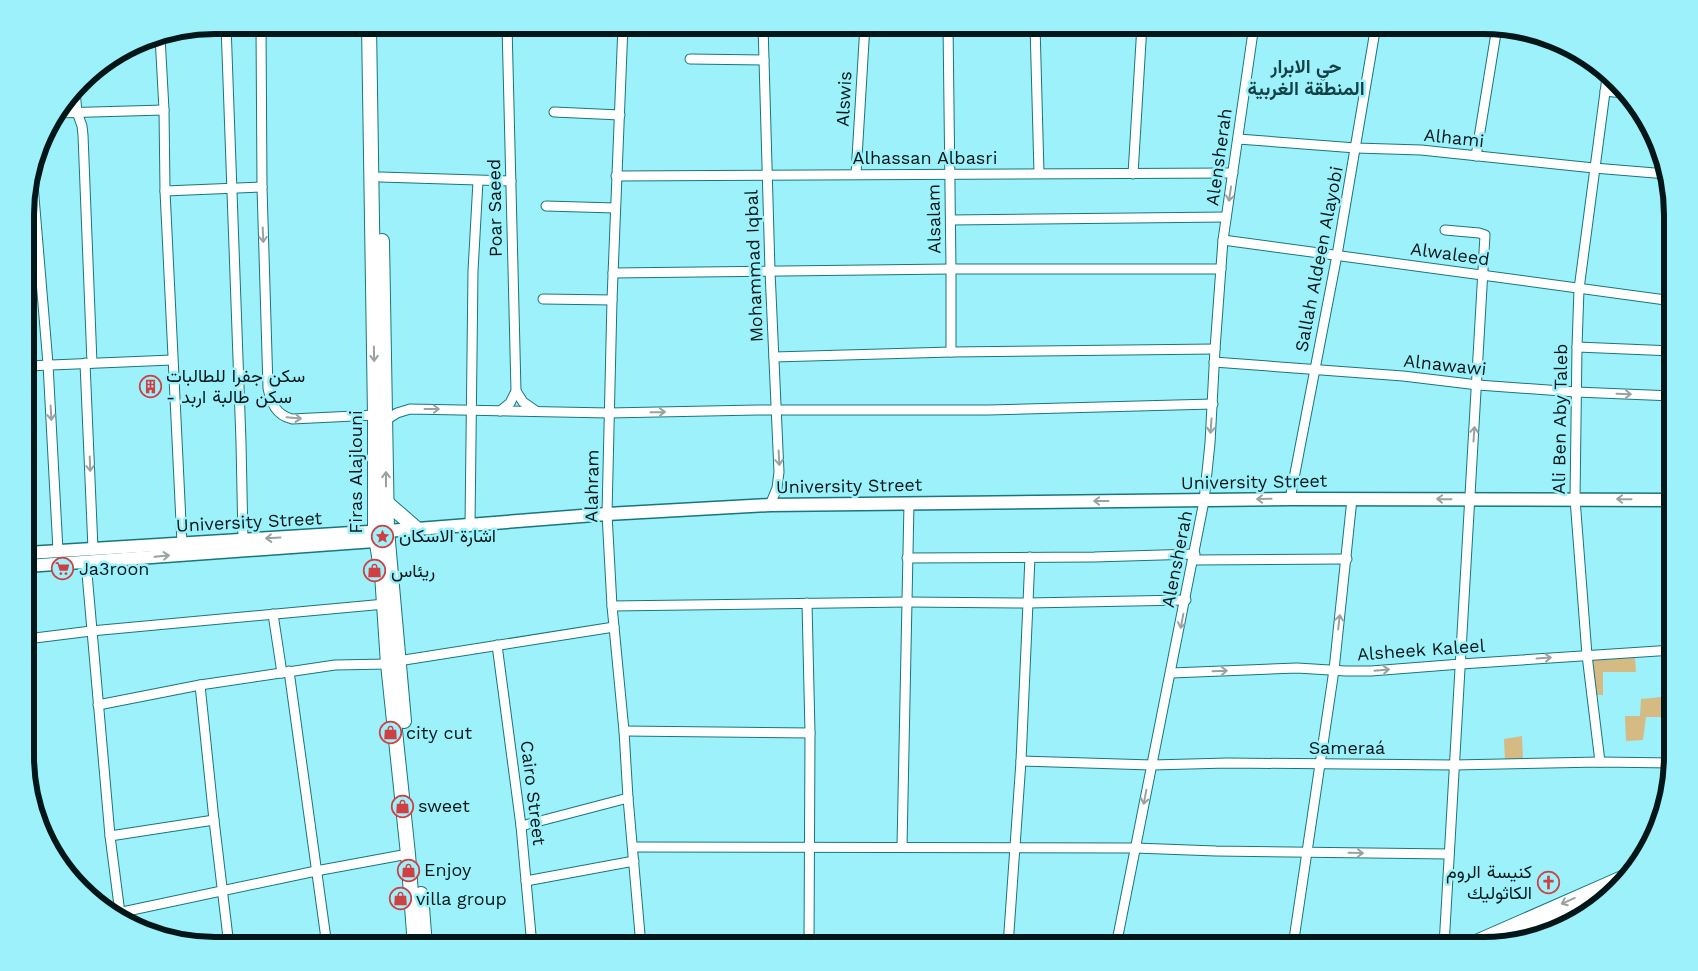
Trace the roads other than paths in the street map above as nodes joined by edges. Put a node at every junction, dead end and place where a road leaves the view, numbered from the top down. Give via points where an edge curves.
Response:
1 (226, 34) edge
2 (261, 34) edge
3 (369, 34) edge
4 (379, 34) edge
5 (507, 34) edge
6 (623, 34) edge
7 (763, 34) edge
8 (864, 34) edge
9 (948, 34) edge
10 (1035, 34) edge
11 (1141, 34) edge
12 (1253, 34) edge
13 (1375, 34) edge
14 (1496, 34) edge
15 (160, 42) edge
16 (690, 60) dead end
17 (764, 60) junction
18 (1606, 82) edge
19 (1605, 91) junction
20 (1616, 92) edge
21 (76, 99) edge
22 (164, 110) junction
23 (77, 112) junction
24 (554, 112) dead end
25 (65, 113) edge
26 (620, 115) junction
27 (1238, 139) junction
28 (1356, 148) junction
29 (1476, 156) junction
30 (1594, 168) junction
31 (1233, 173) junction
32 (1659, 173) edge
33 (856, 174) junction
34 (1039, 174) junction
35 (1133, 174) junction
36 (950, 175) junction
37 (616, 176) junction
38 (767, 176) junction
39 (380, 177) junction
40 (478, 181) junction
41 (511, 181) junction
42 (262, 186) junction
43 (231, 188) junction
44 (165, 191) junction
45 (34, 202) edge
46 (546, 206) dead end
47 (615, 208) junction
48 (1226, 217) junction
49 (951, 220) junction
50 (1445, 230) dead end
51 (1223, 240) junction
52 (37, 245) joint
53 (1337, 255) junction
54 (951, 269) junction
55 (1220, 269) junction
56 (770, 271) junction
57 (613, 273) junction
58 (1484, 275) junction
59 (1579, 289) junction
60 (543, 299) dead end
61 (612, 300) junction
62 (1664, 300) edge
63 (1576, 347) junction
64 (1215, 349) junction
65 (1664, 351) edge
66 (951, 352) junction
67 (774, 357) junction
68 (172, 360) junction
69 (1214, 362) junction
70 (89, 363) junction
71 (48, 364) junction
72 (34, 365) edge
73 (1314, 370) junction
74 (1478, 385) junction
75 (516, 391) junction
76 (1576, 392) junction
77 (1664, 396) edge
78 (1213, 404) junction
79 (471, 410) junction
80 (776, 410) junction
81 (500, 411) junction
82 (539, 412) junction
83 (609, 413) junction
84 (380, 418) junction
85 (1290, 499) junction
86 (1352, 499) junction
87 (1575, 499) junction
88 (1469, 500) junction
89 (1664, 500) edge
90 (1204, 501) junction
91 (387, 503) junction
92 (909, 503) junction
93 (770, 505) junction
94 (607, 514) junction
95 (470, 525) junction
96 (417, 529) junction
97 (381, 535) junction
98 (243, 540) junction
99 (182, 543) junction
100 (93, 549) junction
101 (58, 551) junction
102 (34, 553) edge
103 (1030, 557) junction
104 (1194, 557) junction
105 (907, 558) junction
106 (1347, 559) junction
107 (86, 562) junction
108 (34, 566) edge
109 (1186, 600) junction
110 (907, 602) junction
111 (1028, 603) junction
112 (384, 604) junction
113 (807, 604) junction
114 (612, 606) junction
115 (273, 614) junction
116 (614, 627) junction
117 (91, 631) junction
118 (34, 638) edge
119 (497, 645) junction
120 (1664, 651) edge
121 (1587, 655) junction
122 (394, 662) junction
123 (1461, 664) junction
124 (1334, 670) junction
125 (285, 672) junction
126 (1171, 673) junction
127 (200, 686) junction
128 (98, 705) junction
129 (624, 731) junction
130 (810, 733) junction
131 (1021, 761) junction
132 (1600, 762) junction
133 (1664, 763) edge
134 (1152, 765) junction
135 (1320, 765) junction
136 (1454, 765) junction
137 (628, 798) junction
138 (214, 820) junction
139 (521, 826) junction
140 (110, 836) junction
141 (633, 846) junction
142 (809, 847) junction
143 (902, 847) junction
144 (1014, 848) junction
145 (1135, 848) junction
146 (1307, 852) junction
147 (408, 854) junction
148 (1449, 854) junction
149 (634, 860) junction
150 (316, 870) junction
151 (526, 882) junction
152 (1613, 882) edge
153 (222, 891) junction
154 (117, 909) edge
155 (126, 914) edge
156 (228, 937) edge
157 (326, 937) edge
158 (414, 937) edge
159 (424, 937) edge
160 (531, 937) edge
161 (640, 937) edge
162 (809, 937) edge
163 (1009, 937) edge
164 (1118, 937) edge
165 (1295, 937) edge
166 (1444, 937) edge
167 (1488, 937) edge

1 - 43 street
2 - 42 street
3 -> 84 main road, Firas Alajlouni
4 - 39 main road, Firas Alajlouni
5 - 41 street, Poar Saeed
6 - 26 street, Alahram
7 - 17 street, Mohammad Iqbal
8 - 33 street, Alswis
9 - 36 street, Alsalam
10 - 34 street
11 - 35 street
12 - 27 street, Alensherah
13 - 28 street, Sallah Aldeen Alayobi
14 - 29 street
15 - 22 street
16 - 17 street
17 - 38 street, Mohammad Iqbal
18 - 19 street, Ali Ben Aby Taleb
19 - 20 street
19 - 30 street, Ali Ben Aby Taleb
21 - 23 street
22 - 23 street
22 - 44 street
23 - 25 street
23 - 70 street via 82,126
24 - 26 street
26 - 37 street, Alahram
27 - 28 street, Alhami
27 - 31 street, Alensherah
28 - 29 street, Alhami
28 - 53 street, Sallah Aldeen Alayobi
29 - 30 street, Alhami
30 - 32 street, Alhami
30 - 59 street, Ali Ben Aby Taleb
31 - 35 street, Alhassan Albasri
31 -> 48 street, Alensherah
33 - 36 street, Alhassan Albasri
33 - 38 street, Alhassan Albasri
34 - 35 street, Alhassan Albasri
34 - 36 street, Alhassan Albasri
36 - 49 street, Alsalam
37 - 38 street, Alhassan Albasri
37 - 47 street, Alahram
38 - 56 street, Mohammad Iqbal
39 - 40 street
39 - 84 main road, Firas Alajlouni
40 - 41 street
40 - 79 street
41 - 75 street, Poar Saeed
42 - 43 street
42 -> 84 street via 268,388 274,407 292,419
43 - 44 street
43 - 98 street
44 - 68 street
45 - 52 street
46 - 47 street
47 - 57 street, Alahram
48 - 49 street
48 - 51 street, Alensherah
49 - 54 street, Alsalam
50 - 58 street via 1485,235
51 - 53 street, Alwaleed
51 - 55 street, Alensherah
52 - 71 street
53 - 58 street, Alwaleed
53 - 73 street, Sallah Aldeen Alayobi
54 - 55 street
54 - 56 street
54 - 66 street, Alsalam
55 - 64 street, Alensherah
56 - 57 street
56 - 67 street, Mohammad Iqbal
57 - 61 street, Alahram
58 - 59 street, Alwaleed
58 - 74 street
59 - 62 street, Alwaleed
59 - 63 street, Ali Ben Aby Taleb
60 - 61 street
61 - 83 street, Alahram
63 - 65 street
63 - 76 street, Ali Ben Aby Taleb
64 - 66 street
64 - 69 street, Alensherah
66 - 67 street
67 - 80 street, Mohammad Iqbal
68 - 70 street
68 - 99 street
69 - 73 street, Alnawawi
69 - 78 street, Alensherah
70 - 71 street
70 -> 100 street
71 - 72 street
71 -> 101 street
73 - 74 street, Alnawawi
73 - 85 street, Sallah Aldeen Alayobi
74 - 76 street, Alnawawi
88 -> 74 street
75 - 81 street via 510,403
75 - 82 street via 523,402
76 -> 77 street, Alnawawi
76 - 87 street, Ali Ben Aby Taleb
78 - 80 street via 988,410
78 -> 90 street, Alensherah
79 - 81 street
84 -> 79 street via 410,409
79 - 95 street
83 -> 80 street
80 -> 93 street, Mohammad Iqbal via 779,472
81 - 82 street
82 - 83 street
83 - 94 street, Alahram
91 -> 84 main road, Firas Alajlouni
84 - 97 main road, Firas Alajlouni
85 - 86 main road, University Street
85 -> 90 main road, University Street
88 -> 86 main road, University Street
86 - 106 street
87 - 88 main road, University Street
89 -> 87 main road, University Street
87 - 121 street, Ali Ben Aby Taleb
88 - 123 street
90 -> 92 main road, University Street
90 - 104 street, Alensherah
91 - 96 main road
91 - 97 main road, Firas Alajlouni
92 - 93 main road, University Street
92 - 105 street
93 - 94 main road, University Street
94 - 95 main road, University Street
94 - 114 street, Alahram
95 - 96 main road, University Street
96 - 97 main road, University Street
97 -> 98 main road, University Street
107 -> 97 main road, University Street
97 - 112 main road, Firas Alajlouni
97 - 122 main road, Firas Alajlouni
98 - 99 main road, University Street
99 - 100 main road, University Street
100 - 101 main road, University Street
101 - 102 main road, University Street
103 - 104 street
103 - 105 street
103 - 111 street
104 - 106 street
104 - 109 street, Alensherah
105 - 110 street
124 -> 106 street
107 - 108 main road, University Street
107 - 117 street
109 - 111 street
109 -> 126 street, Alensherah
110 - 111 street
110 - 113 street
110 - 143 street
111 - 131 street
112 - 115 street
112 - 122 main road, Firas Alajlouni
113 - 114 street
113 - 130 street
114 - 116 street, Alahram
115 - 117 street
115 - 125 street
116 - 119 street
116 - 129 street, Alahram
117 - 118 street
117 - 128 street
119 - 122 street
119 - 139 street, Cairo Street
120 - 121 street, Alsheek Kaleel
123 -> 121 street, Alsheek Kaleel
121 - 132 street, Ali Ben Aby Taleb
122 - 125 street
122 - 147 main road, Firas Alajlouni
122 - 159 main road, Firas Alajlouni
124 -> 123 street, Alsheek Kaleel via 1371,671
123 - 136 street
126 -> 124 street, Alsheek Kaleel via 1297,668
124 - 135 street
125 - 127 street
125 - 150 street
126 - 134 street, Alensherah
127 - 128 street
127 - 138 street
128 - 140 street
129 - 130 street
129 - 137 street, Alahram
130 - 142 street
131 - 134 street, Sameraá
131 - 144 street
132 - 133 street, Sameraá
132 - 136 street, Sameraá
134 - 135 street, Sameraá
134 -> 145 street, Alensherah
135 - 136 street, Sameraá
135 - 146 street
136 - 148 street
137 - 139 street
137 - 141 street, Alahram
138 - 140 street
138 - 153 street
139 - 151 street, Cairo Street
140 - 154 street
141 - 142 street
141 - 149 street, Alahram
142 - 143 street
142 - 162 street
143 - 144 street
144 - 145 street
144 - 163 street
145 - 146 street
145 - 164 street, Alensherah
146 -> 148 street
146 - 165 street
147 - 150 street
147 - 158 main road, Firas Alajlouni
148 - 166 street
149 - 151 street
149 - 161 street, Alahram
150 - 153 street
150 - 157 street
151 - 160 street, Cairo Street
152 -> 167 main road
153 - 155 street
153 - 156 street

